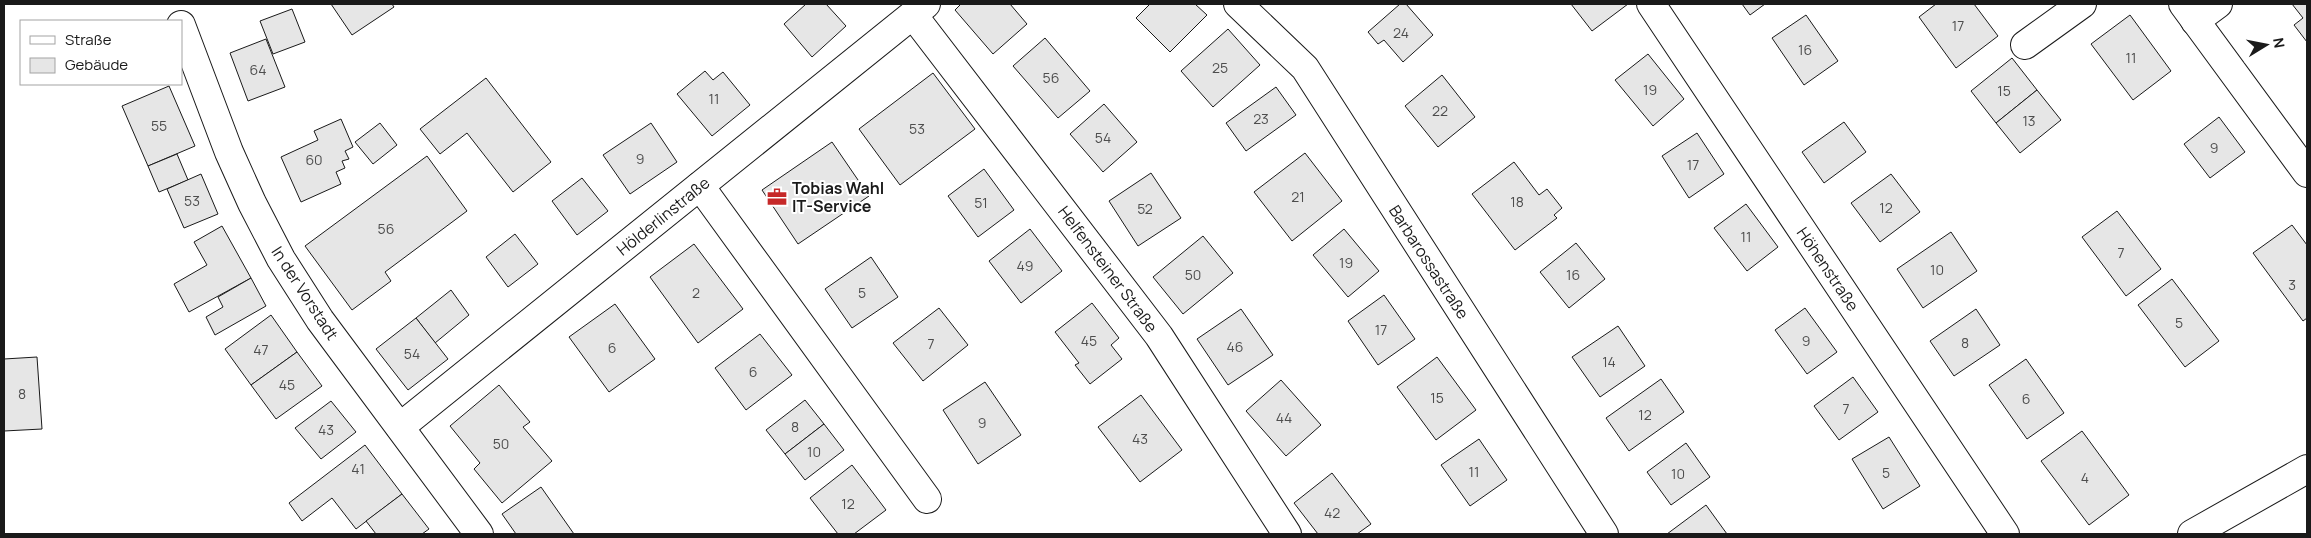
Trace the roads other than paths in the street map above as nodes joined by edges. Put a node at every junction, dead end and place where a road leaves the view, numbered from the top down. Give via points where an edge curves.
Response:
1 (174, 4) edge
2 (1238, 4) edge
3 (1651, 4) edge
4 (2082, 4) edge
5 (2218, 4) edge
6 (920, 10) edge
7 (2189, 12) edge
8 (180, 20) edge
9 (182, 28) edge
10 (2025, 45) dead end
11 (2307, 173) edge
12 (700, 186) junction
13 (400, 427) junction
14 (2307, 469) edge
15 (927, 499) dead end
16 (479, 534) edge
17 (1287, 534) edge
18 (1604, 534) edge
19 (2005, 534) edge
20 (2192, 534) edge

1 - 8 street
2 - 18 street, Barbarossastraße via 1305,68
3 - 19 street, Höhenstraße
4 - 10 street
5 - 7 street
6 - 12 street, Hölderlinstraße
6 - 17 street, Helfensteiner Straße via 1159,336
7 - 11 street
9 - 13 street, In der Vorstadt via 229,152 281,259 320,320
12 - 13 street, Hölderlinstraße
12 - 15 street
13 - 16 street, In der Vorstadt
14 - 20 street

